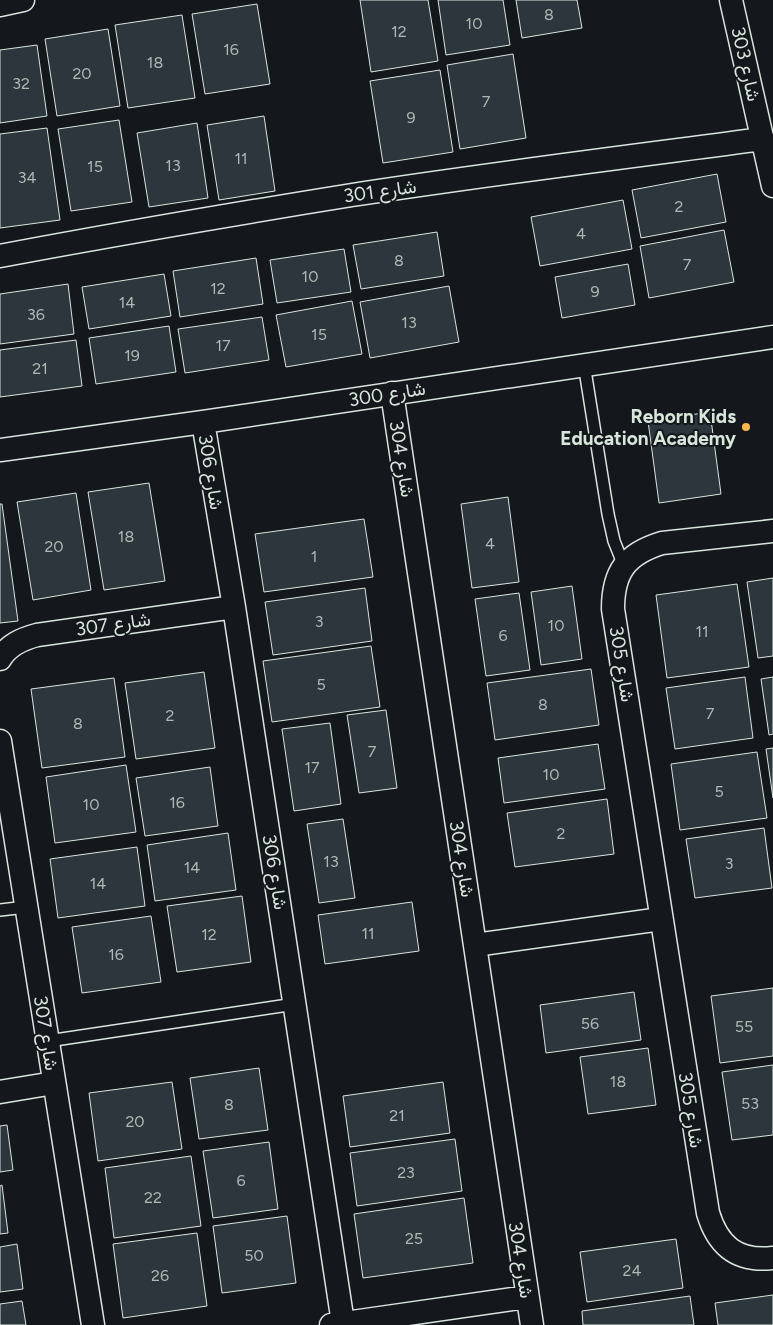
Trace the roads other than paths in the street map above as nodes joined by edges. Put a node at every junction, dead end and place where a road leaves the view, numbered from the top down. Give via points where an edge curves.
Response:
1 (23, 0) edge
2 (731, 0) edge
3 (0, 5) edge
4 (763, 139) junction
5 (773, 186) edge
6 (0, 256) edge
7 (773, 337) edge
8 (584, 364) junction
9 (392, 393) junction
10 (203, 422) junction
11 (0, 450) edge
12 (773, 531) edge
13 (624, 566) junction
14 (234, 607) junction
15 (0, 659) edge
16 (0, 740) edge
17 (26, 907) junction
18 (0, 910) edge
19 (661, 919) junction
20 (475, 945) junction
21 (295, 1004) junction
22 (48, 1041) junction
23 (54, 1083) junction
24 (0, 1092) edge
25 (773, 1258) edge
26 (527, 1297) junction
27 (337, 1324) edge
28 (93, 1325) edge
29 (532, 1325) edge

1 - 3 street
2 - 4 street, شارع 303
4 - 5 street, شارع 303
4 - 6 street, شارع 301 via 353,195
7 - 8 street, شارع 300
8 - 9 street, شارع 300
8 - 13 lane via 608,514
9 - 10 street, شارع 300
9 - 20 street, شارع 304
10 - 11 street, شارع 300
10 - 14 street, شارع 306
12 - 13 street, شارع 305 via 662,543 647,547
13 - 19 street, شارع 305 via 613,594 613,609
14 - 15 street, شارع 307 via 37,635 12,645
14 - 21 street, شارع 306
16 - 17 street, شارع 307
17 - 18 lane
17 - 22 street, شارع 307
19 - 20 street
19 - 25 street, شارع 305 via 712,1227 732,1250 761,1260
20 - 26 street, شارع 304
21 - 22 lane
21 - 27 street, شارع 306
22 - 23 street, شارع 307
23 - 24 street
23 - 28 street, شارع 307
26 - 27 street
26 - 29 street, شارع 304

